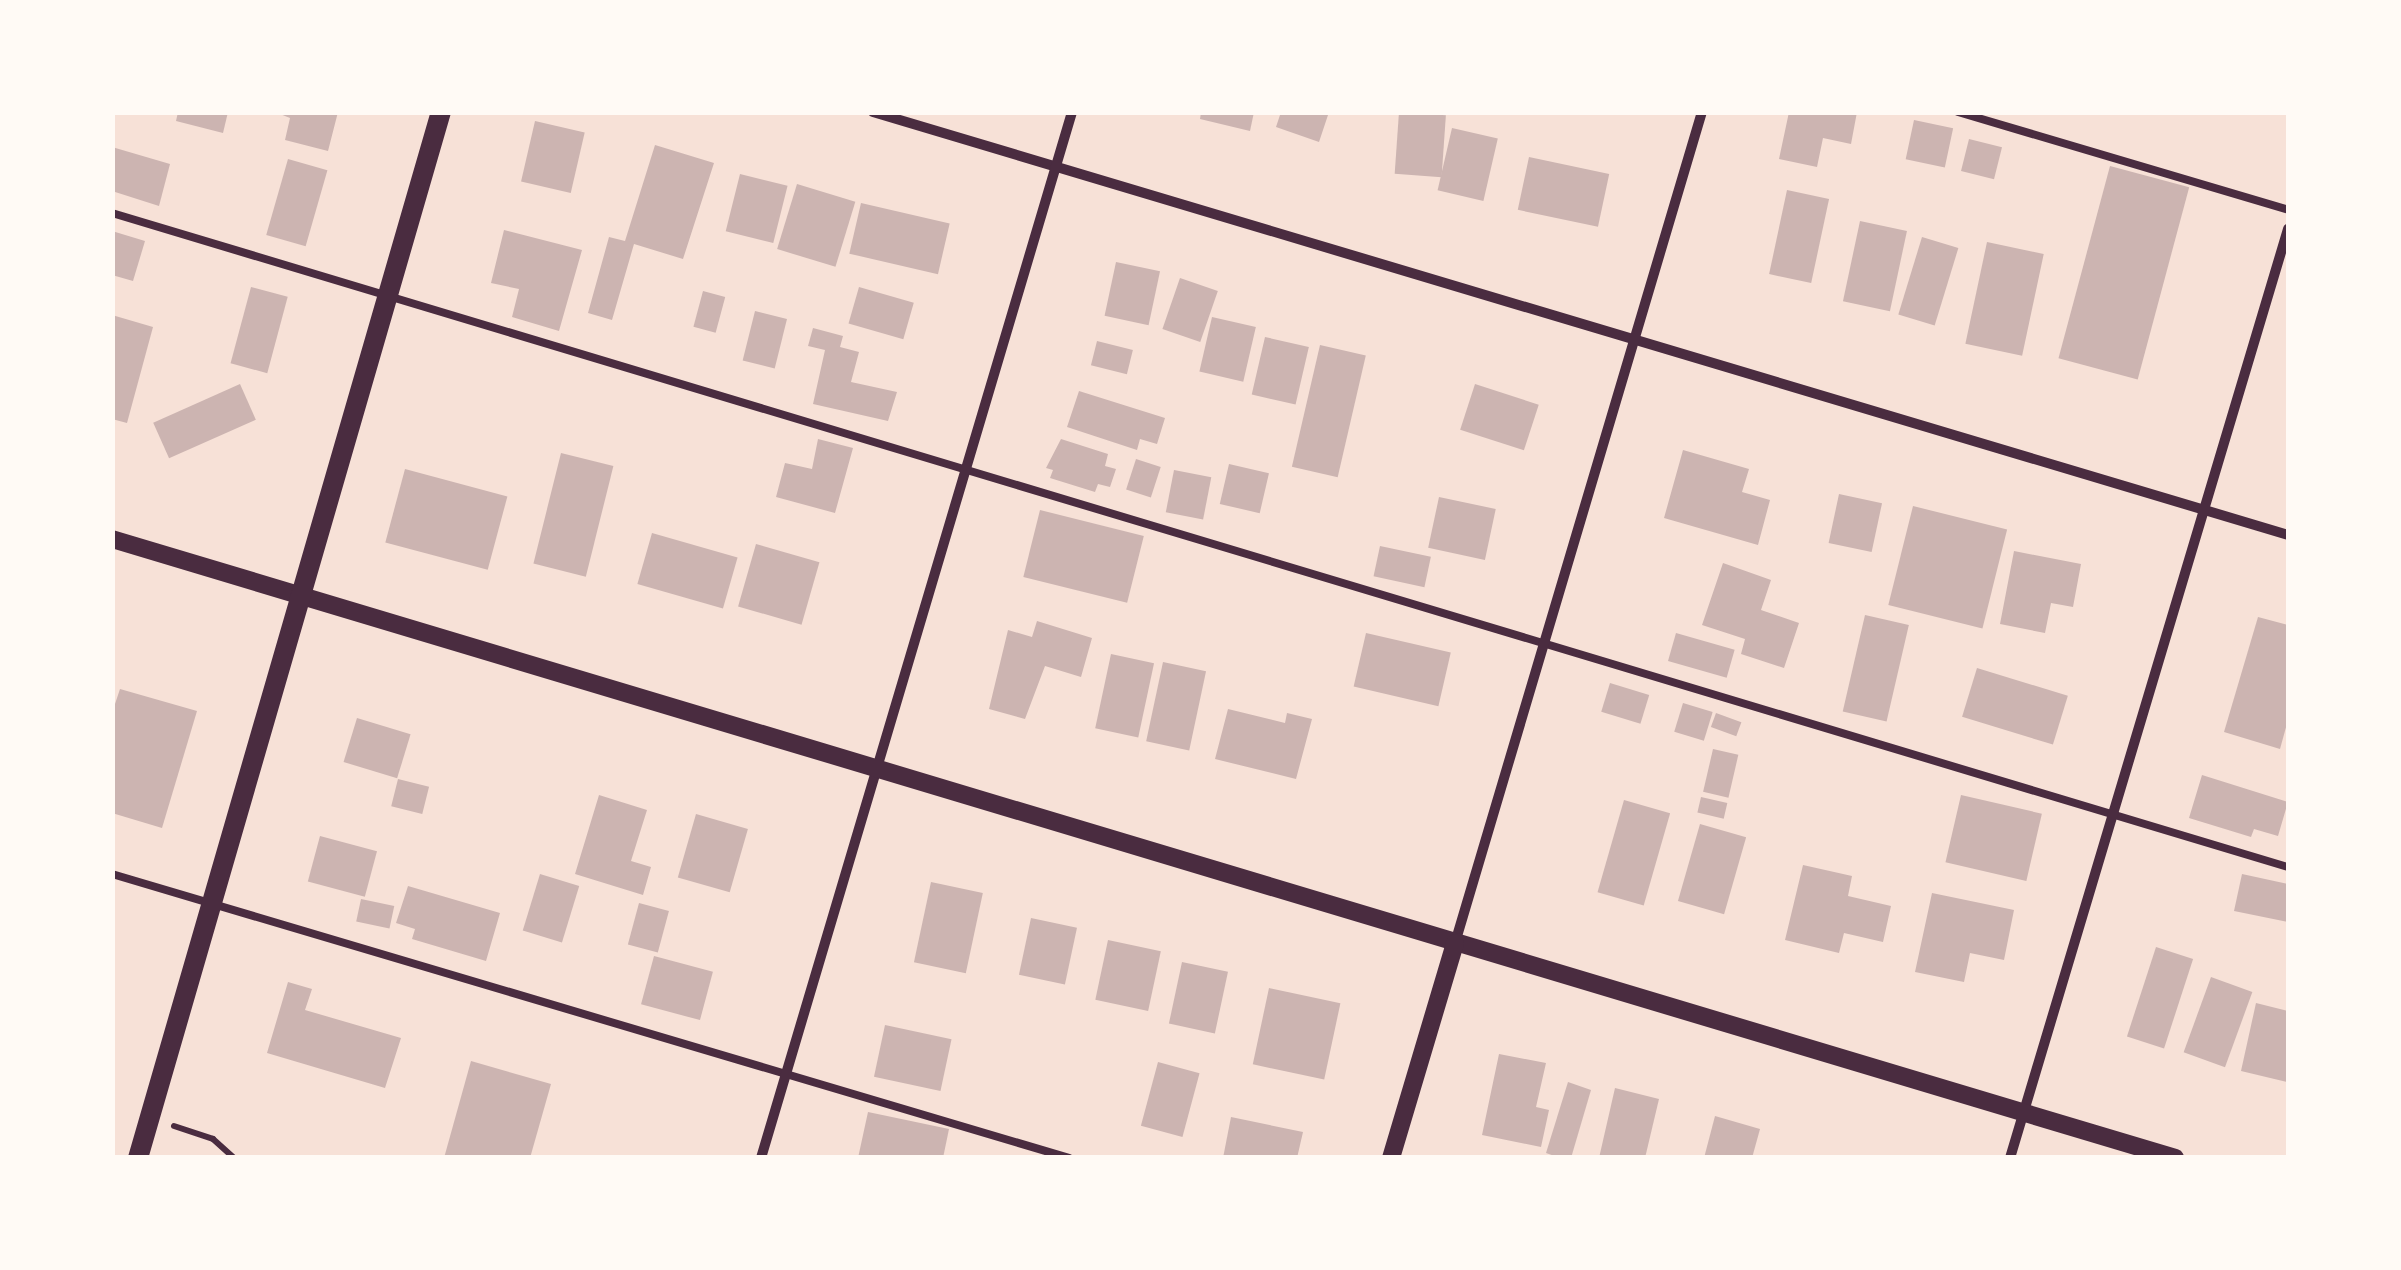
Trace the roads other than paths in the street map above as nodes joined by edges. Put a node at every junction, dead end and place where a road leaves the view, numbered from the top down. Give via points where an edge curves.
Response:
1 (441, 112) edge
2 (873, 112) edge
3 (1072, 112) edge
4 (1702, 112) edge
5 (1958, 112) edge
6 (1056, 167) junction
7 (2288, 210) edge
8 (112, 213) edge
9 (2288, 229) edge
10 (388, 296) junction
11 (1634, 340) junction
12 (966, 469) junction
13 (2204, 510) junction
14 (2288, 535) edge
15 (112, 539) edge
16 (306, 596) junction
17 (1544, 644) junction
18 (876, 769) junction
19 (2113, 816) junction
20 (2288, 867) edge
21 (112, 874) edge
22 (216, 905) junction
23 (1455, 942) junction
24 (786, 1074) junction
25 (2023, 1112) junction
26 (138, 1158) edge
27 (761, 1158) edge
28 (1069, 1158) edge
29 (1391, 1158) edge
30 (2010, 1158) edge
31 (2175, 1158) edge

1 - 10 main road
2 - 6 street
3 - 6 street
4 - 11 street
5 - 7 lane
6 - 11 street
6 - 12 street
8 - 10 lane
9 - 13 street
10 - 12 lane
10 - 16 main road
11 - 13 street
11 - 17 street
12 - 17 lane
12 - 18 street
13 - 14 street
13 - 19 street
15 - 16 street
16 - 18 street
16 - 22 main road
17 - 19 lane
17 - 23 street
18 - 23 street
18 - 24 street
19 - 20 lane
19 - 25 street
21 - 22 lane
22 - 24 lane
22 - 26 main road
23 - 25 street
23 - 29 street
24 - 27 street
24 - 28 lane
25 - 30 street
25 - 31 street

